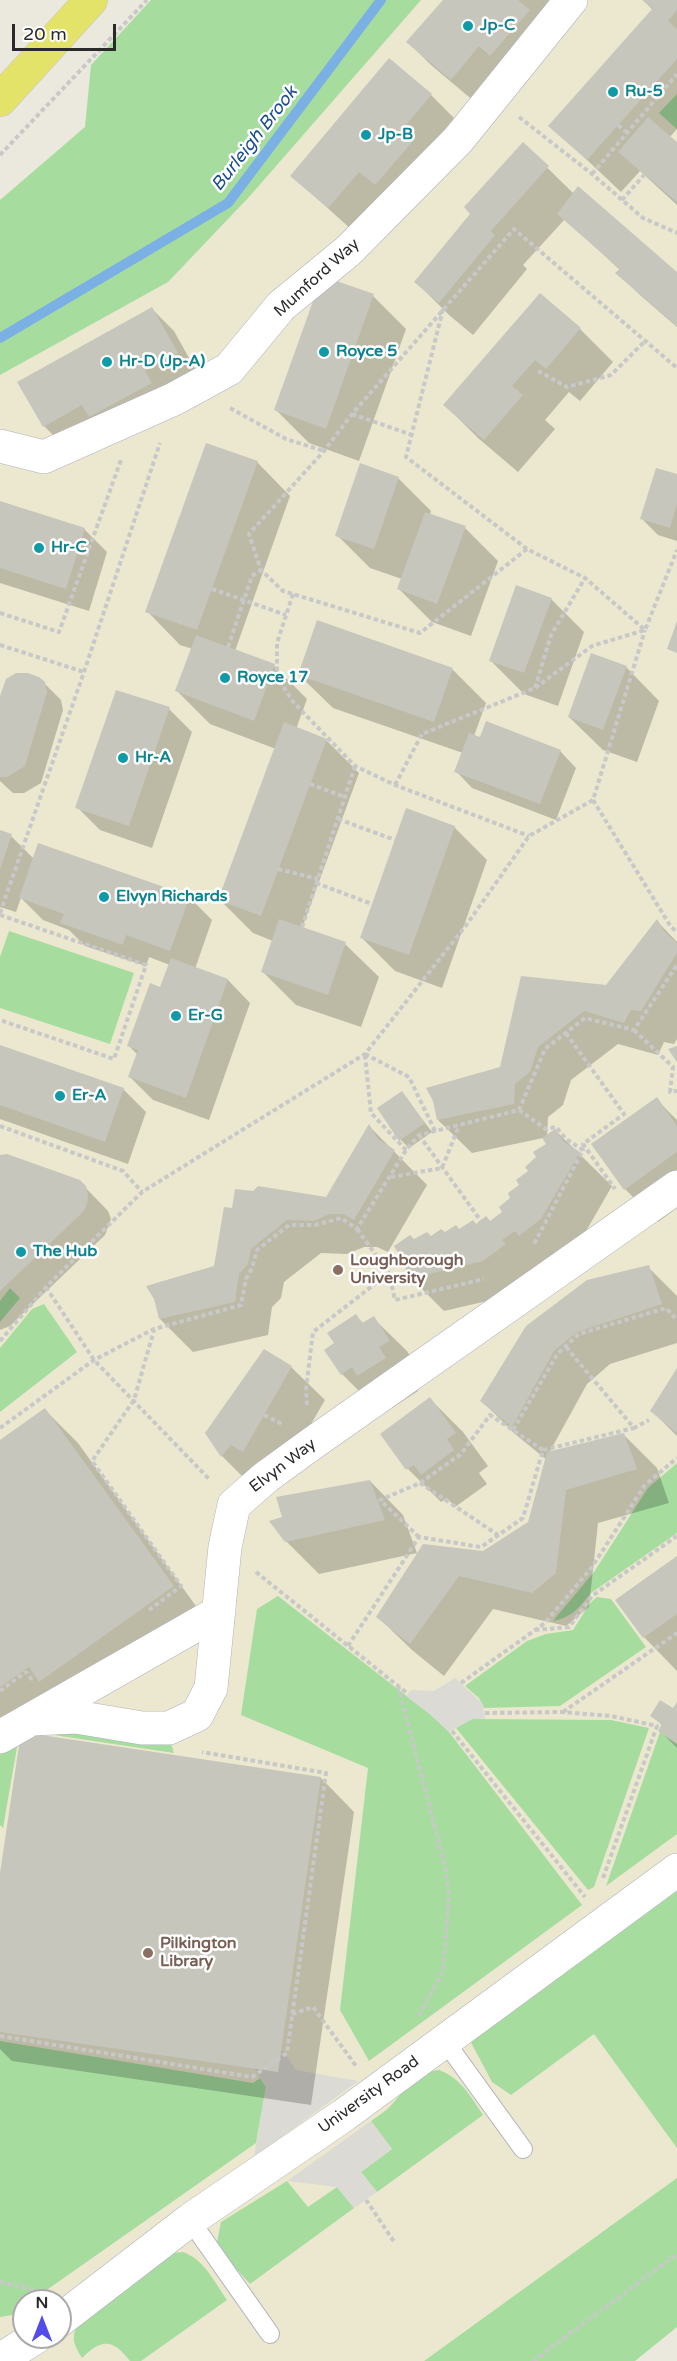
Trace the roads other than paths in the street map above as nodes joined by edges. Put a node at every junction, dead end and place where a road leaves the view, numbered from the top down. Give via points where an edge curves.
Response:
1 (91, 0) edge
2 (571, 0) edge
3 (0, 100) edge
4 (0, 446) edge
5 (677, 1186) edge
6 (219, 1612) junction
7 (32, 1719) junction
8 (0, 1737) edge
9 (677, 1870) edge
10 (444, 2040) junction
11 (523, 2150) dead end
12 (190, 2220) junction
13 (72, 2311) edge
14 (270, 2334) dead end
15 (17, 2349) edge
16 (0, 2360) edge

1 - 3 main road
2 - 4 street, Mumford Way via 458,141 348,251 281,306 229,369 44,457
5 - 6 street, Elvyn Way via 310,1445 234,1505 225,1547
6 - 7 street
6 - 7 street, Elvyn Way via 211,1688 197,1714 169,1728 142,1728 76,1717
7 - 8 street, Elvyn Way
9 - 10 street, University Road via 600,1915
10 - 11 lane
10 - 12 street, University Road via 344,2115
12 - 13 street, University Road
12 - 14 lane
15 - 16 street

